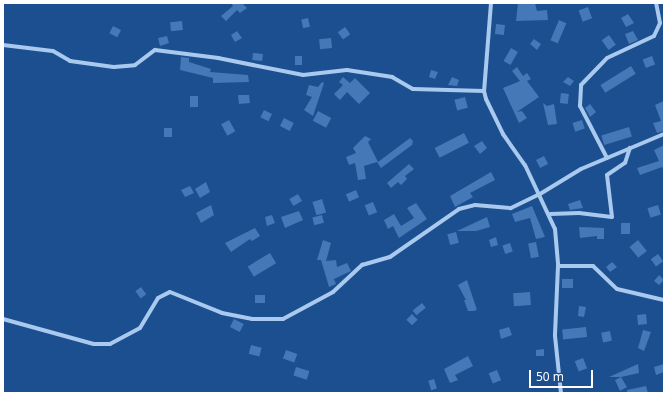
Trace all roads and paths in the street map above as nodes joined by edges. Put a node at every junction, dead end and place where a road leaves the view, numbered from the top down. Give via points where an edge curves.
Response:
1 (491, 3) edge
2 (656, 3) edge
3 (3, 45) edge
4 (484, 91) junction
5 (664, 134) edge
6 (630, 148) junction
7 (607, 158) junction
8 (540, 194) junction
9 (550, 214) junction
10 (558, 266) junction
11 (664, 300) edge
12 (3, 319) edge
13 (562, 393) edge

1 - 4 street
2 - 7 street via 660,23 654,36 606,58 581,85 578,100 580,106
3 - 4 street via 53,51 72,61 114,67 135,65 155,50 218,58 303,75 343,70 361,72 392,77 413,89
4 - 8 street via 502,134 526,165
5 - 6 street
6 - 7 street
6 - 9 street via 624,163 607,175 612,217 579,213
7 - 8 street via 581,169
8 - 9 street
8 - 12 street via 511,208 475,205 459,208 390,258 362,265 332,292 283,319 252,319 222,313 170,292 158,298 140,328 110,344 94,344
9 - 10 street via 555,229
10 - 11 street via 594,266 617,289
10 - 13 street via 554,336

